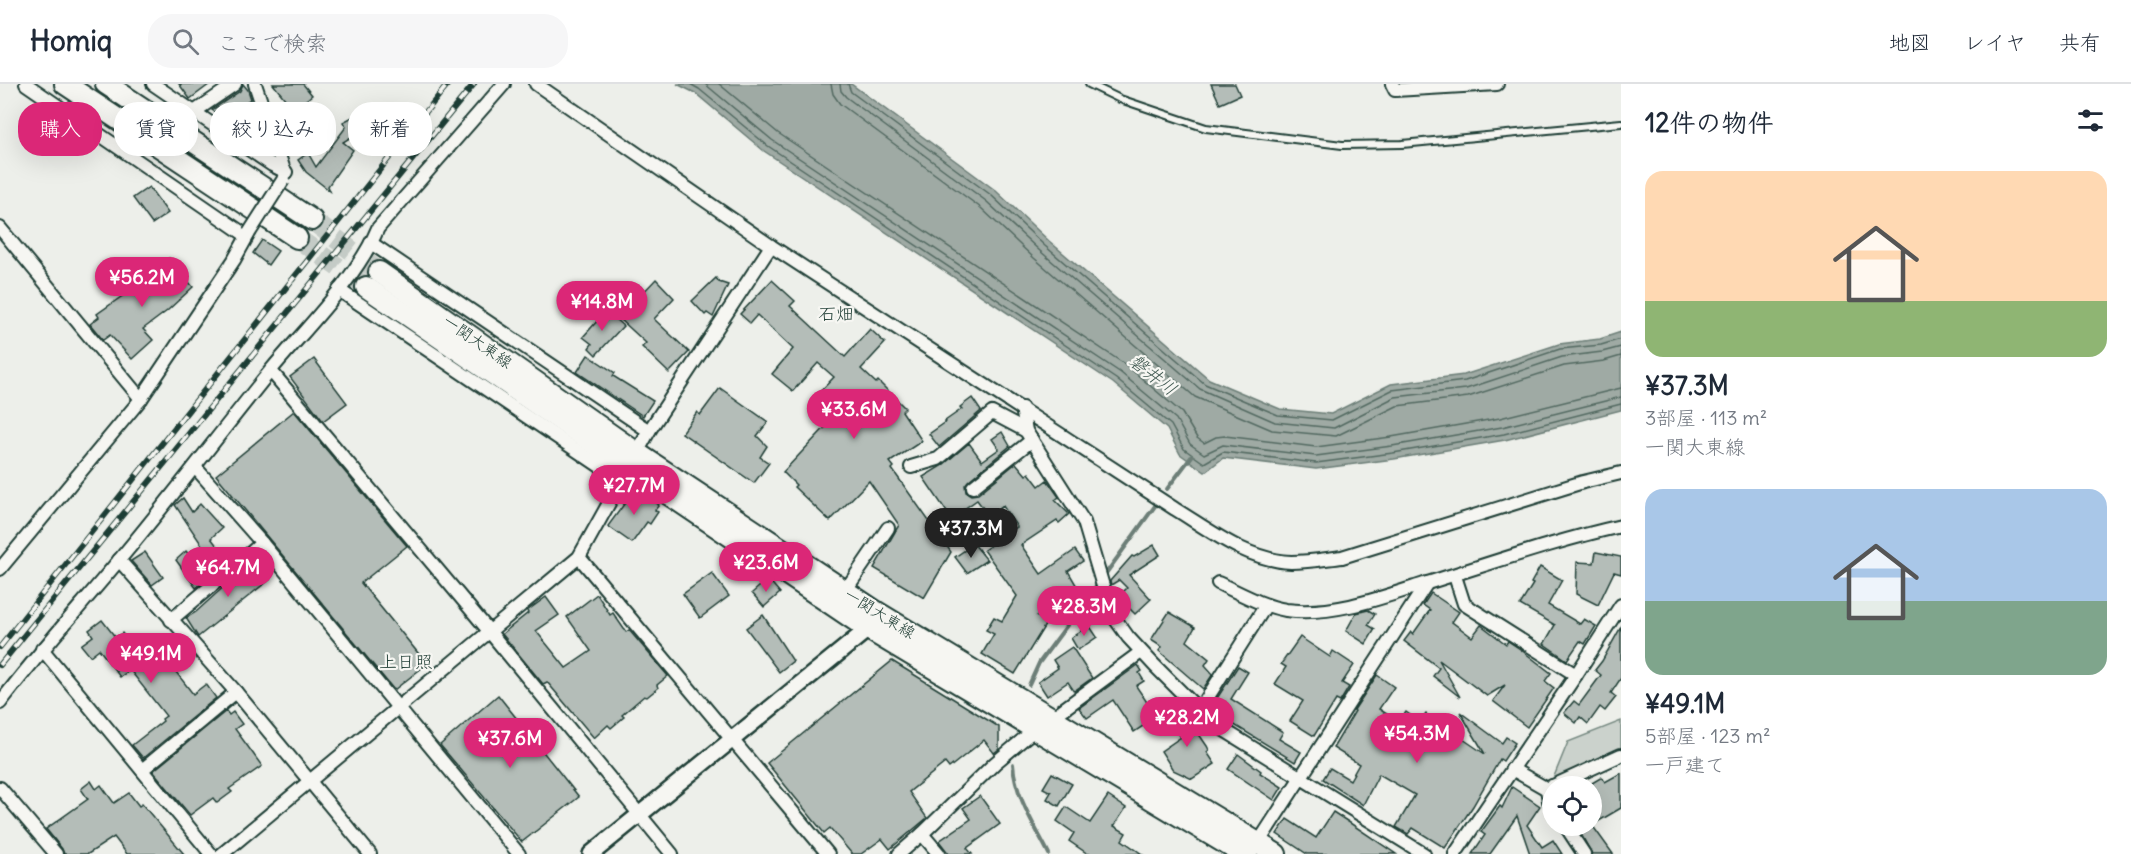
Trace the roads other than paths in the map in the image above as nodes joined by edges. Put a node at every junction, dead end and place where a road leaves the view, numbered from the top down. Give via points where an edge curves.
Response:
1 (26, 84) edge
2 (64, 84) edge
3 (106, 84) edge
4 (153, 84) edge
5 (235, 84) edge
6 (255, 84) edge
7 (504, 84) edge
8 (536, 84) edge
9 (1089, 84) edge
10 (1392, 84) edge
11 (1497, 84) edge
12 (179, 102) edge
13 (198, 109) edge
14 (198, 115) edge
15 (1621, 123) edge
16 (284, 176) junction
17 (312, 220) tunnel mouth
18 (0, 228) edge
19 (248, 234) junction
20 (297, 238) tunnel mouth
21 (371, 243) junction
22 (771, 246) junction
23 (372, 280) tunnel mouth
24 (339, 290) junction
25 (271, 371) junction
26 (141, 399) junction
27 (1022, 408) junction
28 (649, 431) junction
29 (1029, 436) junction
30 (195, 467) junction
31 (629, 467) junction
32 (911, 467) dead end
33 (1621, 473) edge
34 (973, 487) dead end
35 (1621, 526) edge
36 (888, 528) dead end
37 (262, 543) junction
38 (579, 557) junction
39 (119, 560) junction
40 (0, 569) edge
41 (1455, 576) junction
42 (1218, 583) dead end
43 (1427, 584) junction
44 (845, 591) junction
45 (1621, 604) edge
46 (1266, 605) junction
47 (171, 620) junction
48 (872, 620) junction
49 (489, 631) junction
50 (42, 649) junction
51 (1142, 652) junction
52 (1576, 675) junction
53 (236, 692) junction
54 (0, 703) edge
55 (397, 707) junction
56 (1199, 711) junction
57 (1044, 724) junction
58 (732, 738) junction
59 (1621, 755) edge
60 (1512, 769) junction
61 (142, 770) junction
62 (1575, 776) edge
63 (1299, 778) junction
64 (309, 781) junction
65 (1542, 783) edge
66 (0, 788) edge
67 (639, 814) junction
68 (922, 834) junction
69 (1572, 836) edge
70 (1251, 850) edge
71 (56, 854) edge
72 (211, 854) edge
73 (222, 854) edge
74 (370, 854) edge
75 (519, 854) edge
76 (591, 854) edge
77 (672, 854) edge
78 (828, 854) edge
79 (899, 854) edge
80 (939, 854) edge
81 (1276, 854) edge
82 (1424, 854) edge
83 (1455, 854) edge
84 (1584, 854) edge

1 - 19 street
2 - 20 main road
3 - 17 main road
4 - 12 street
5 - 13 street
6 - 16 street
7 - 21 street via 378,228
8 - 22 street
9 - 15 lane via 1120,99 1206,128 1342,145 1402,144
10 - 11 street via 1395,90
14 - 16 street
16 - 19 street, bridge
18 - 26 street
19 - 26 street
21 - 24 street
21 - 28 street
22 - 27 street
22 - 28 street
23 - 31 main road, 一関大東線
24 - 25 street
24 - 31 street
25 - 30 street
25 - 49 street
26 - 40 street
27 - 29 street
27 - 33 street via 1231,544 1259,556 1288,562 1342,557
28 - 31 street
29 - 32 street via 992,413 938,459
29 - 34 street
29 - 51 street via 1084,522 1116,620
30 - 37 street
30 - 39 street
31 - 38 street
31 - 44 main road, 一関大東線
31 - 48 main road, 一関大東線
35 - 41 street
36 - 44 street
37 - 47 street
37 - 55 street
38 - 49 street
38 - 58 street
39 - 47 street
39 - 50 street
41 - 43 street
41 - 52 street via 1464,604
42 - 46 street
43 - 46 street via 1333,609 1287,610
43 - 63 street
44 - 48 main road, 一関大東線
45 - 52 street
46 - 56 street
47 - 53 street
48 - 57 main road, 一関大東線
48 - 58 street
49 - 55 street
49 - 67 street
50 - 54 street
50 - 61 street
51 - 56 street
51 - 57 street
52 - 60 street
53 - 61 street
53 - 64 street
55 - 64 street
55 - 75 street
56 - 63 street
57 - 68 street via 995,763
57 - 70 main road, 一関大東線
58 - 67 street
58 - 78 street
59 - 62 street
60 - 65 street
60 - 83 street
61 - 72 street
63 - 70 street
63 - 82 street
64 - 73 street
64 - 74 street
66 - 71 street
67 - 76 street
67 - 77 street
68 - 79 street
68 - 80 street
69 - 84 street
70 - 81 main road, 一関大東線

